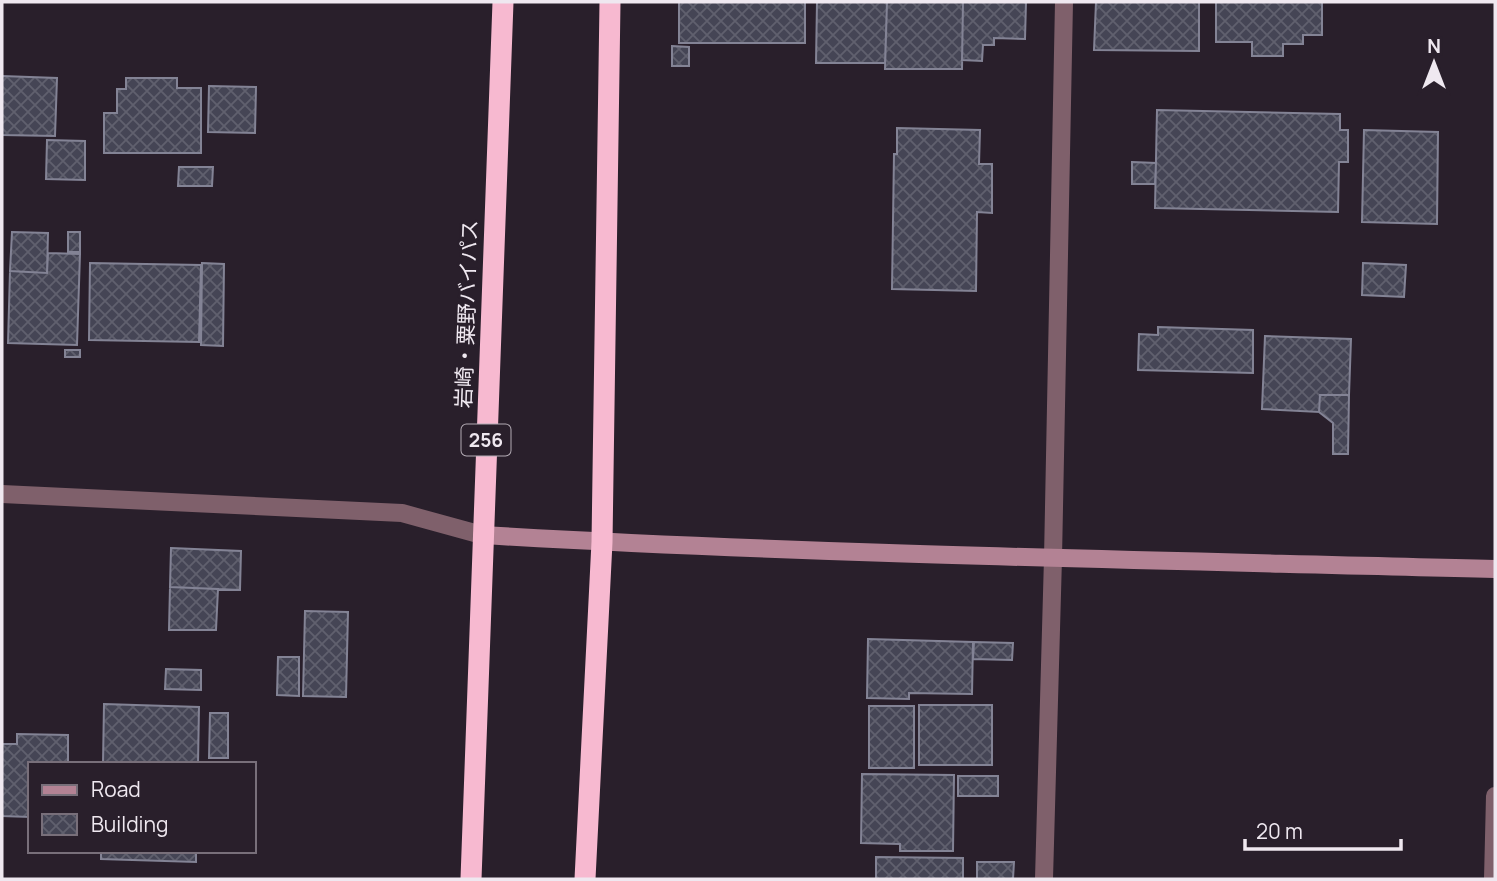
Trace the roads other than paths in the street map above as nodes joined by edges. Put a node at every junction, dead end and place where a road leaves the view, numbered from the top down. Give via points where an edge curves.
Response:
1 (503, 2) edge
2 (610, 2) edge
3 (1065, 2) edge
4 (2, 494) edge
5 (482, 535) junction
6 (601, 542) junction
7 (1053, 558) junction
8 (1495, 569) edge
9 (1495, 796) edge
10 (471, 879) edge
11 (585, 879) edge
12 (1044, 879) edge
13 (1493, 879) edge

1 - 5 highway, 岩崎・粟野バイパス / 256
2 - 6 highway
3 - 7 street
4 - 5 street via 402,513
5 - 6 street
5 - 10 highway, 岩崎・粟野バイパス / 256
6 - 7 street
6 - 11 highway
7 - 8 street
7 - 12 street
9 - 13 street

